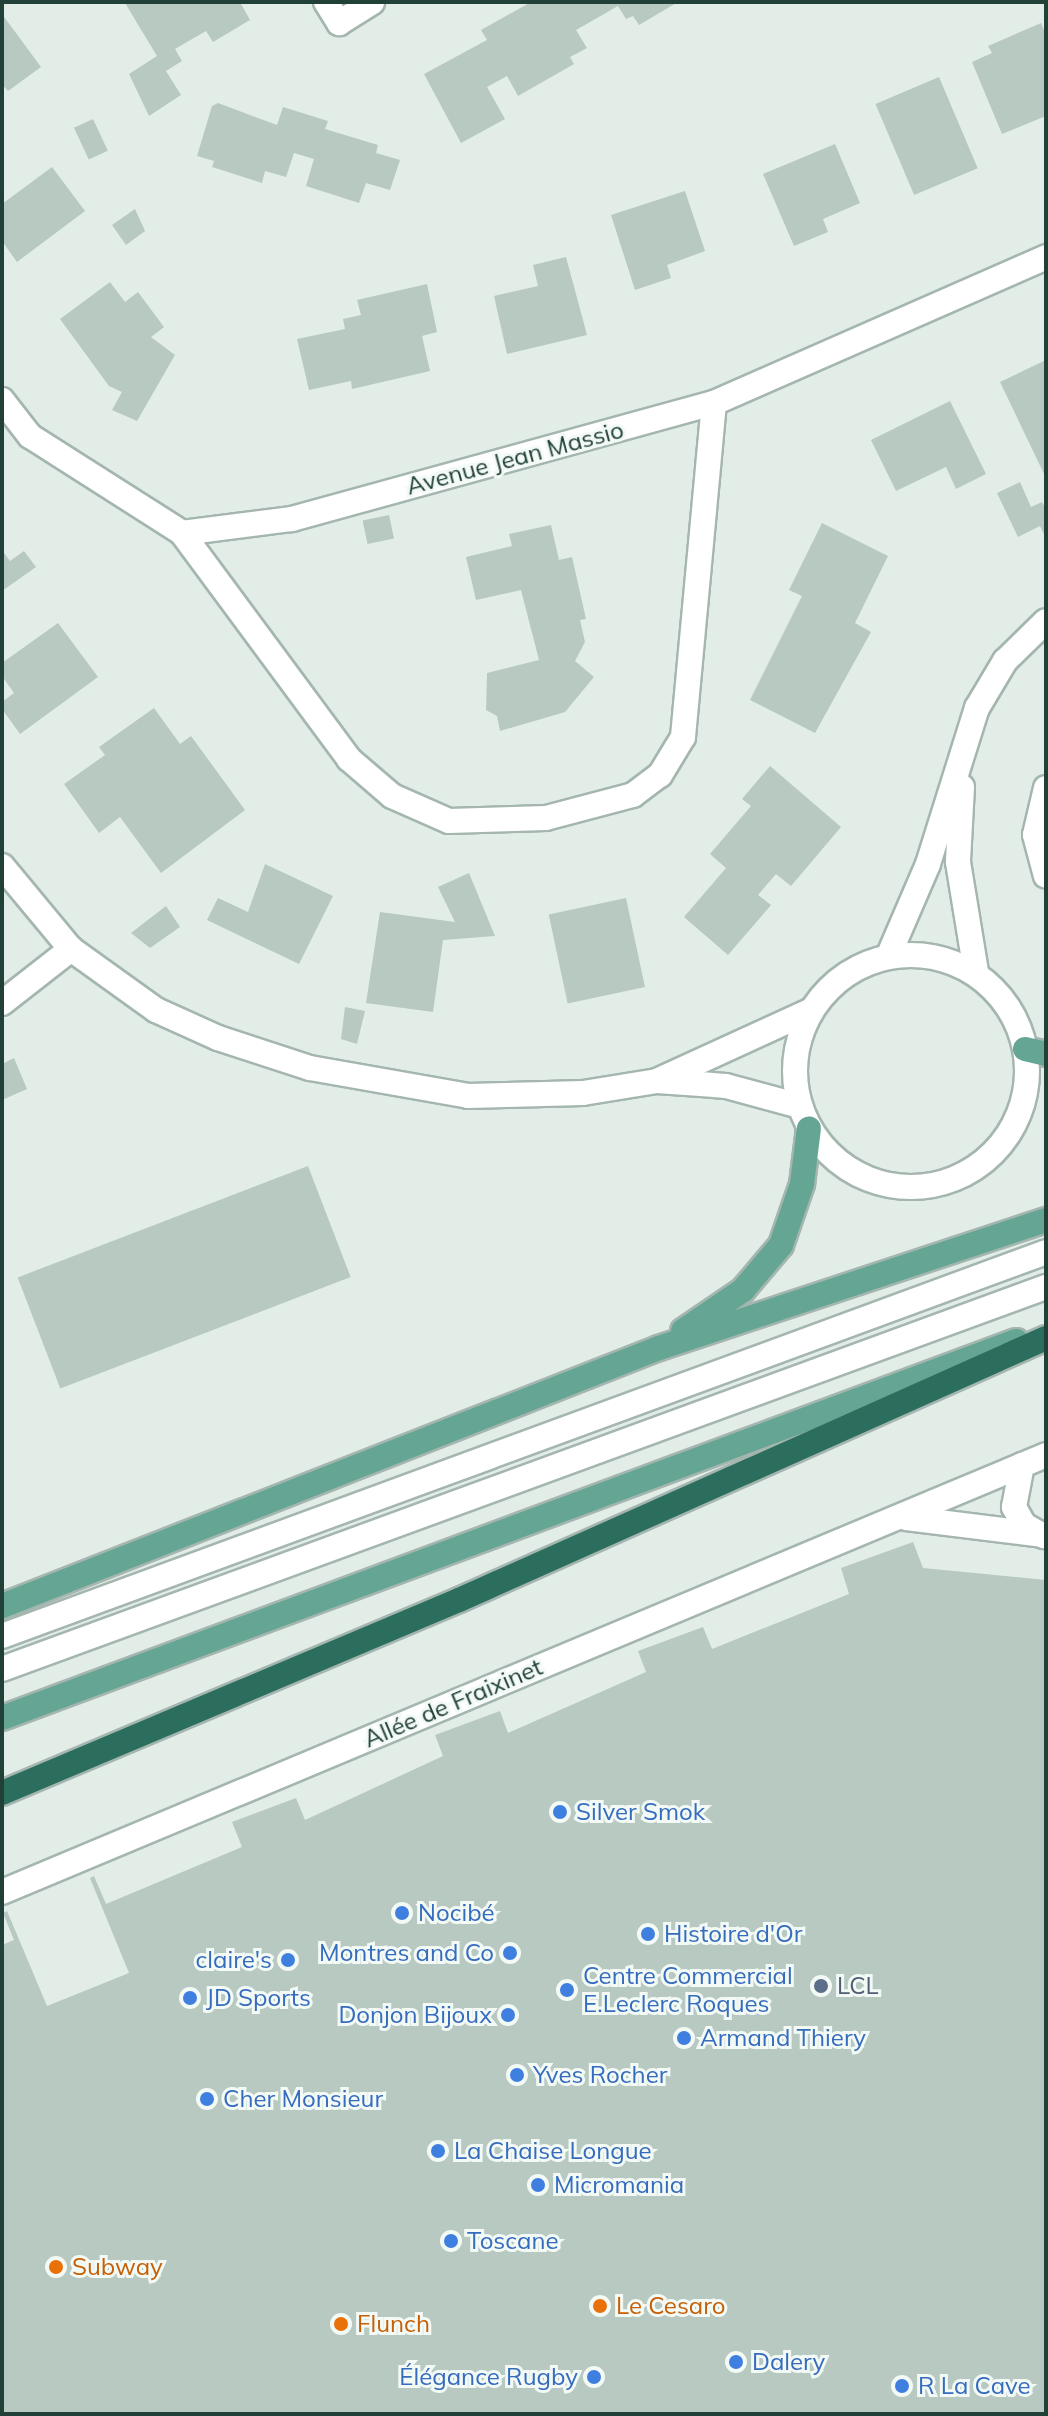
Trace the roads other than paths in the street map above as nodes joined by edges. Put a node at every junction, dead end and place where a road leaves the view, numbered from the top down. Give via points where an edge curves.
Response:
1 (326, 2) edge
2 (372, 2) edge
3 (1046, 257) edge
4 (2, 400) edge
5 (714, 403) junction
6 (182, 533) junction
7 (1046, 621) edge
8 (964, 748) junction
9 (1046, 788) edge
10 (2, 866) edge
11 (1046, 876) edge
12 (71, 949) junction
13 (888, 957) junction
14 (976, 972) junction
15 (2, 1003) edge
16 (810, 1011) junction
17 (1035, 1051) edge
18 (657, 1081) junction
19 (804, 1117) junction
20 (1046, 1220) edge
21 (1046, 1252) edge
22 (1046, 1287) edge
23 (1046, 1329) edge
24 (1046, 1338) edge
25 (659, 1348) junction
26 (1046, 1455) edge
27 (1022, 1465) junction
28 (906, 1518) junction
29 (1044, 1536) edge
30 (2, 1606) edge
31 (2, 1636) edge
32 (2, 1669) edge
33 (2, 1718) edge
34 (2, 1793) edge
35 (2, 1892) edge

1 - 2 street via 339,23
3 - 5 street, Avenue Jean Massio
4 - 6 street via 30,436
5 - 6 street, Avenue Jean Massio via 292,519
5 - 6 street via 683,737 660,775 633,795 546,818 449,821 392,796 349,759
7 - 8 street via 989,684
8 - 13 street via 928,864
8 - 14 street via 958,862
9 - 11 street via 1035,835
10 - 12 street
12 - 15 street
12 - 18 street via 156,1010 218,1038 310,1068 468,1096 583,1093
13 - 14 street via 926,956
13 - 16 street via 844,977
14 - 17 street via 1011,1012
16 - 18 street
16 - 19 street via 794,1064
17 - 19 street via 1021,1110 1007,1139 983,1163 954,1180 888,1186 856,1174 829,1155
18 - 19 street via 726,1086
19 - 25 main road via 802,1184 781,1245 743,1290
20 - 25 main road
21 - 31 street
22 - 32 street
23 - 33 main road
24 - 34 highway via 459,1600
25 - 30 main road
26 - 27 street, Allée de Fraixinet
27 - 28 street, Allée de Fraixinet
27 - 29 street, Allée de Fraixinet via 1014,1507 1024,1525
28 - 29 street, Allée de Fraixinet
28 - 35 street, Allée de Fraixinet

